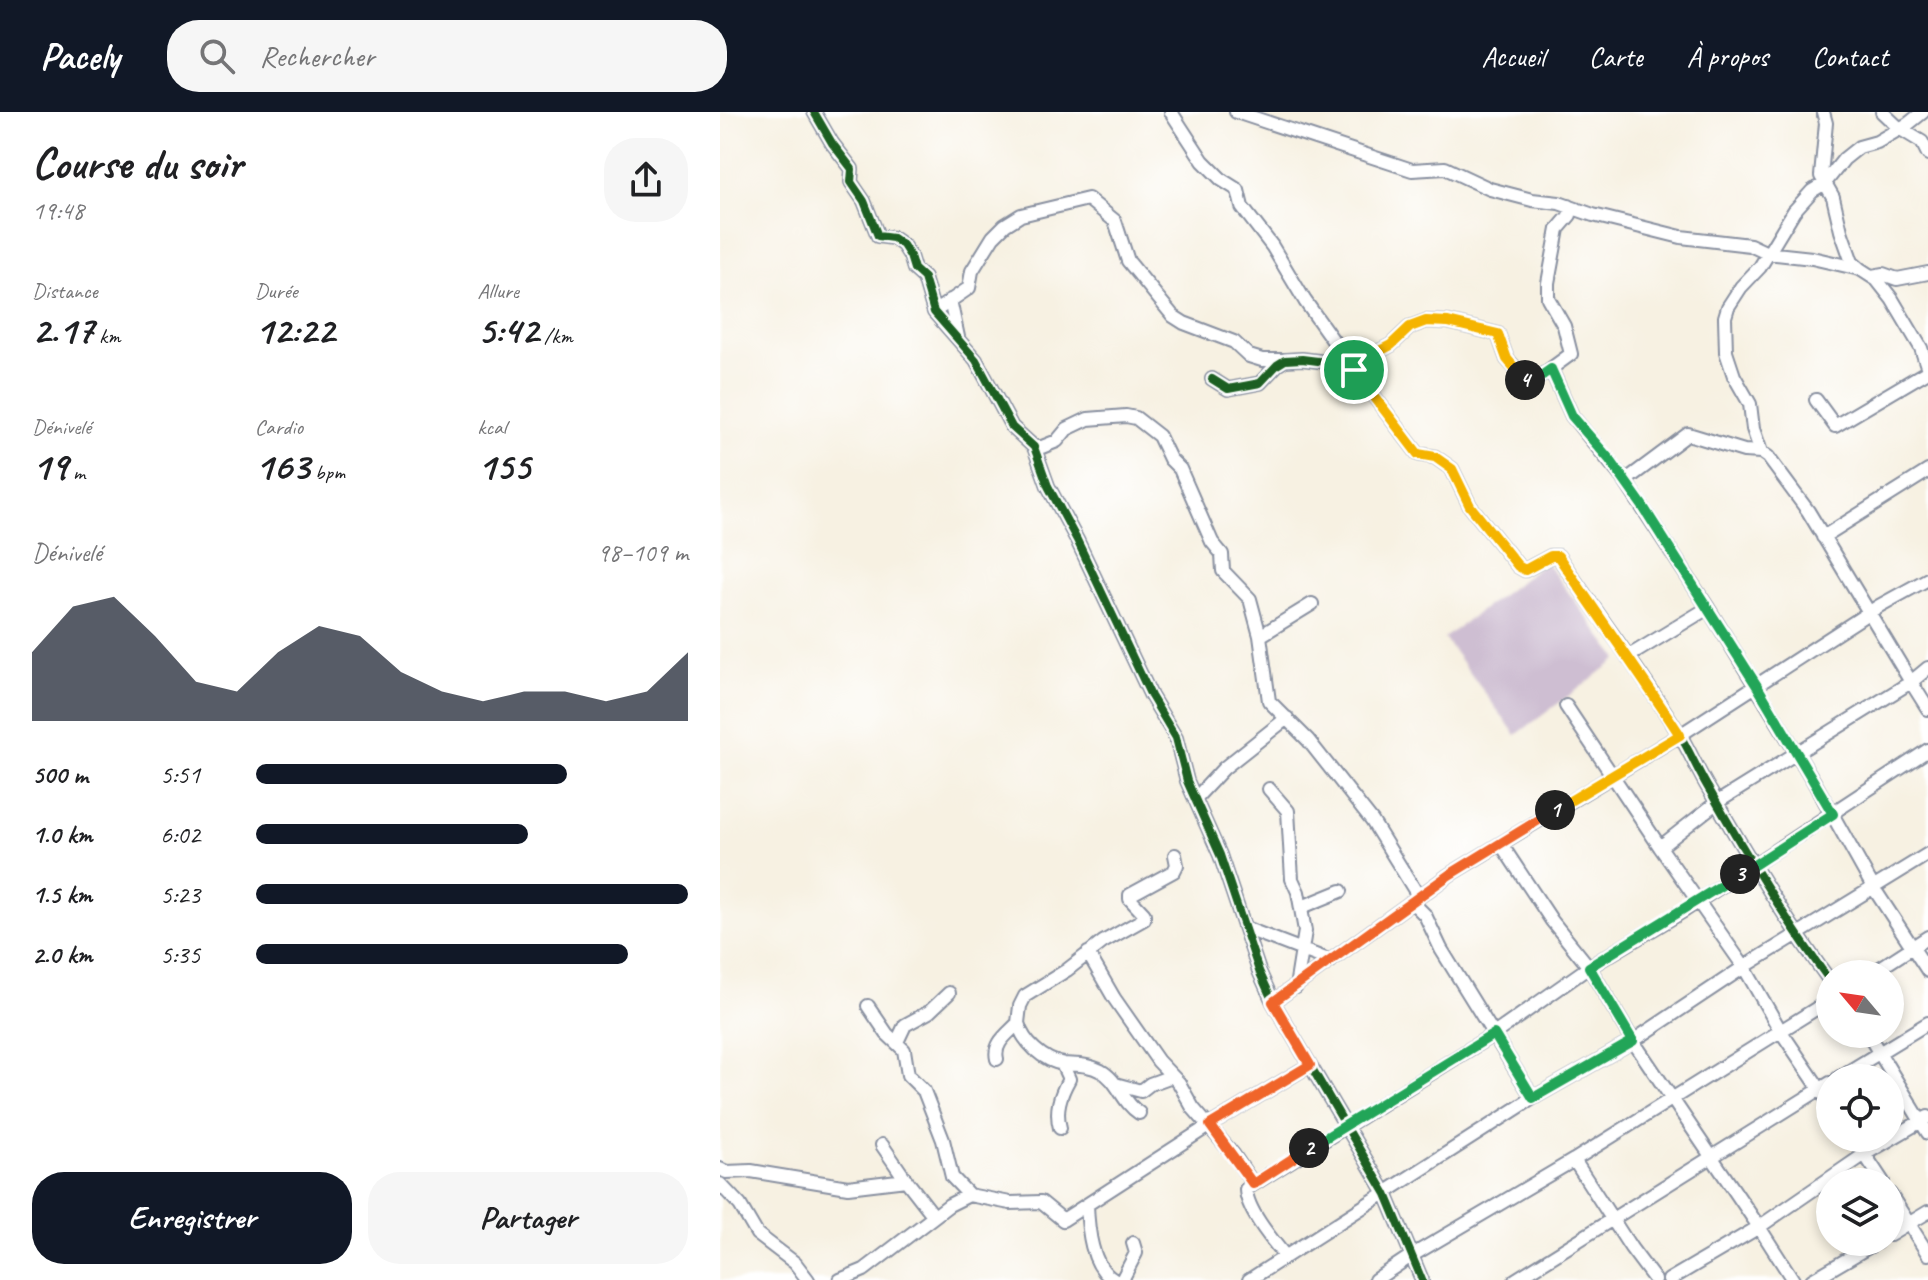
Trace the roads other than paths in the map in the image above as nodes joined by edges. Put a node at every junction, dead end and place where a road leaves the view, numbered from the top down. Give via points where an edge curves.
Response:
1 (814, 112) edge
2 (1171, 112) edge
3 (1236, 112) edge
4 (1823, 112) edge
5 (1882, 112) edge
6 (1923, 112) edge
7 (1899, 128) junction
8 (1928, 154) edge
9 (1821, 182) junction
10 (1569, 206) junction
11 (1767, 253) junction
12 (1866, 272) junction
13 (1928, 273) edge
14 (950, 300) junction
15 (933, 305) junction
16 (958, 337) junction
17 (1285, 360) junction
18 (1352, 368) junction
19 (1551, 369) junction
20 (1928, 370) edge
21 (1212, 379) dead end
22 (1816, 400) dead end
23 (1034, 447) junction
24 (1761, 452) junction
25 (1928, 471) edge
26 (1625, 481) junction
27 (1823, 537) junction
28 (1928, 579) edge
29 (1312, 604) dead end
30 (1708, 608) junction
31 (1872, 612) junction
32 (1260, 636) junction
33 (1629, 659) junction
34 (1928, 668) edge
35 (1911, 682) junction
36 (1757, 686) junction
37 (1566, 706) dead end
38 (1928, 709) edge
39 (1287, 718) junction
40 (1680, 735) junction
41 (1928, 750) edge
42 (1796, 754) junction
43 (1612, 775) junction
44 (1269, 789) dead end
45 (1195, 799) junction
46 (1716, 803) junction
47 (1833, 814) junction
48 (1501, 844) junction
49 (1660, 847) junction
50 (1928, 854) edge
51 (1175, 855) dead end
52 (1755, 864) junction
53 (1873, 887) junction
54 (1341, 891) dead end
55 (1416, 899) junction
56 (1699, 901) junction
57 (1302, 907) junction
58 (1245, 928) junction
59 (1796, 935) junction
60 (1928, 937) edge
61 (1913, 947) junction
62 (1302, 952) junction
63 (1088, 953) junction
64 (1893, 960) edge
65 (1331, 961) junction
66 (1816, 962) edge
67 (1589, 967) junction
68 (1744, 967) junction
69 (1928, 971) edge
70 (1296, 987) junction
71 (949, 993) dead end
72 (1273, 1002) junction
73 (868, 1006) dead end
74 (1816, 1008) edge
75 (1018, 1023) junction
76 (1928, 1023) edge
77 (1780, 1030) junction
78 (1494, 1034) junction
79 (1633, 1041) junction
80 (897, 1042) junction
81 (1878, 1048) edge
82 (1881, 1052) junction
83 (997, 1059) dead end
84 (1062, 1064) junction
85 (1861, 1064) edge
86 (1310, 1065) junction
87 (1816, 1075) edge
88 (1172, 1076) junction
89 (1115, 1084) junction
90 (1816, 1092) edge
91 (1533, 1098) junction
92 (1672, 1099) junction
93 (1139, 1113) dead end
94 (1925, 1124) edge
95 (1210, 1125) junction
96 (1346, 1126) junction
97 (1060, 1128) dead end
98 (882, 1145) dead end
99 (1865, 1154) junction
100 (1711, 1158) junction
101 (1574, 1160) junction
102 (1874, 1168) edge
103 (720, 1169) edge
104 (906, 1180) junction
105 (720, 1184) edge
106 (1253, 1184) junction
107 (1386, 1194) junction
108 (969, 1195) junction
109 (1087, 1205) junction
110 (1928, 1212) edge
111 (934, 1216) junction
112 (1904, 1217) edge
113 (1613, 1221) junction
114 (1908, 1224) junction
115 (1904, 1226) edge
116 (1759, 1227) junction
117 (1311, 1239) junction
118 (1271, 1240) junction
119 (1133, 1243) dead end
120 (1928, 1254) edge
121 (1285, 1256) junction
122 (1411, 1256) junction
123 (1853, 1256) edge
124 (1531, 1276) edge
125 (808, 1280) edge
126 (840, 1280) edge
127 (1114, 1280) edge
128 (1122, 1280) edge
129 (1249, 1280) edge
130 (1375, 1280) edge
131 (1422, 1280) edge
132 (1515, 1280) edge
133 (1655, 1280) edge
134 (1669, 1280) edge
135 (1793, 1280) edge
136 (1812, 1280) edge

1 - 15 street via 852,169 851,182 874,230 903,245 924,278
2 - 18 street via 1203,161 1238,190 1242,207
3 - 10 street via 1412,170 1445,168 1490,189
4 - 9 street
5 - 7 street
6 - 7 street
7 - 8 street via 1922,142
7 - 9 street via 1859,147
9 - 11 street
9 - 12 street via 1833,197 1852,262
10 - 11 street via 1681,237 1750,245
10 - 19 street via 1570,215 1558,229 1548,298 1564,326 1571,354
11 - 12 street
11 - 24 street via 1725,317 1726,352 1750,404
12 - 13 street via 1897,279
12 - 20 street via 1892,299
14 - 15 street
14 - 16 street
14 - 17 street via 969,288 972,271 1005,225 1021,215 1088,199 1115,221 1128,261 1173,316 1234,342 1249,356
15 - 16 street
16 - 23 street via 1012,427
17 - 18 street
17 - 21 street via 1254,385 1228,389
18 - 19 street via 1426,321 1498,334 1507,359 1530,384
18 - 33 street via 1418,454 1435,457 1452,469 1470,506 1518,566 1525,570 1558,556
19 - 26 street via 1572,416
20 - 22 street via 1835,426
23 - 32 street via 1049,445 1088,419 1126,416 1151,429 1180,469 1222,554 1223,571 1250,599
23 - 45 street via 1144,683 1176,738
24 - 26 street via 1688,434
24 - 27 street via 1772,460
25 - 27 street
26 - 30 street
27 - 31 street
28 - 31 street
29 - 32 street
30 - 33 street
30 - 36 street
31 - 35 street
31 - 36 street
32 - 39 street via 1268,698
33 - 40 street
34 - 35 street
35 - 38 street
35 - 42 street
36 - 40 street
36 - 42 street
37 - 43 street
39 - 45 street via 1224,768
39 - 55 street via 1372,821
40 - 43 street
40 - 46 street
41 - 47 street
42 - 46 street
42 - 47 street
43 - 48 street
43 - 49 street
44 - 57 street via 1288,811 1292,879
45 - 58 street
46 - 49 street
46 - 52 street
47 - 52 street
47 - 53 street
48 - 55 street
48 - 67 street
49 - 56 street
50 - 53 street
51 - 63 street via 1174,871 1130,895 1144,919
52 - 56 street
52 - 59 street
53 - 59 street
53 - 61 street
54 - 57 street
55 - 65 street
55 - 78 street
56 - 67 street
56 - 68 street
57 - 62 street
58 - 62 street
58 - 72 street
59 - 66 street
59 - 68 street
60 - 61 street
61 - 64 street
61 - 69 street
62 - 65 street
62 - 70 street
63 - 75 street via 1025,996
63 - 88 street
65 - 70 street
67 - 78 street
67 - 79 street
68 - 77 street
68 - 79 street
70 - 72 street
71 - 80 street via 905,1025
72 - 86 street
73 - 80 street
74 - 77 street
75 - 83 street via 998,1044
75 - 84 street via 1033,1048
76 - 82 street
77 - 87 street
77 - 92 street
78 - 91 street
78 - 96 street
79 - 91 street
79 - 92 street
80 - 108 street via 906,1055 908,1075 924,1091 952,1177
81 - 82 street
82 - 85 street
82 - 94 street
84 - 89 street via 1100,1070
84 - 97 street via 1069,1079 1058,1107
86 - 95 street
86 - 96 street
88 - 89 street via 1141,1091
88 - 95 street
89 - 93 street
90 - 100 street
91 - 107 street
92 - 100 street
92 - 101 street
94 - 99 street
95 - 106 street
95 - 109 street
96 - 106 street
96 - 107 street
98 - 104 street
99 - 102 street
99 - 116 street
100 - 113 street
100 - 116 street
101 - 113 street
101 - 122 street
103 - 104 street via 848,1187
104 - 111 street
105 - 125 street via 757,1234
106 - 118 street via 1246,1197
107 - 117 street
107 - 122 street
108 - 109 street via 1041,1202 1061,1220
108 - 111 street
109 - 127 street via 1089,1235 1104,1273
110 - 114 street
111 - 126 street via 864,1270
112 - 114 street
113 - 124 street
113 - 133 street
114 - 115 street
114 - 120 street
116 - 134 street
116 - 135 street
117 - 118 street via 1287,1245
117 - 121 street
118 - 121 street
119 - 128 street via 1134,1260
121 - 129 street
122 - 130 street
122 - 131 street
123 - 136 street
124 - 132 street

